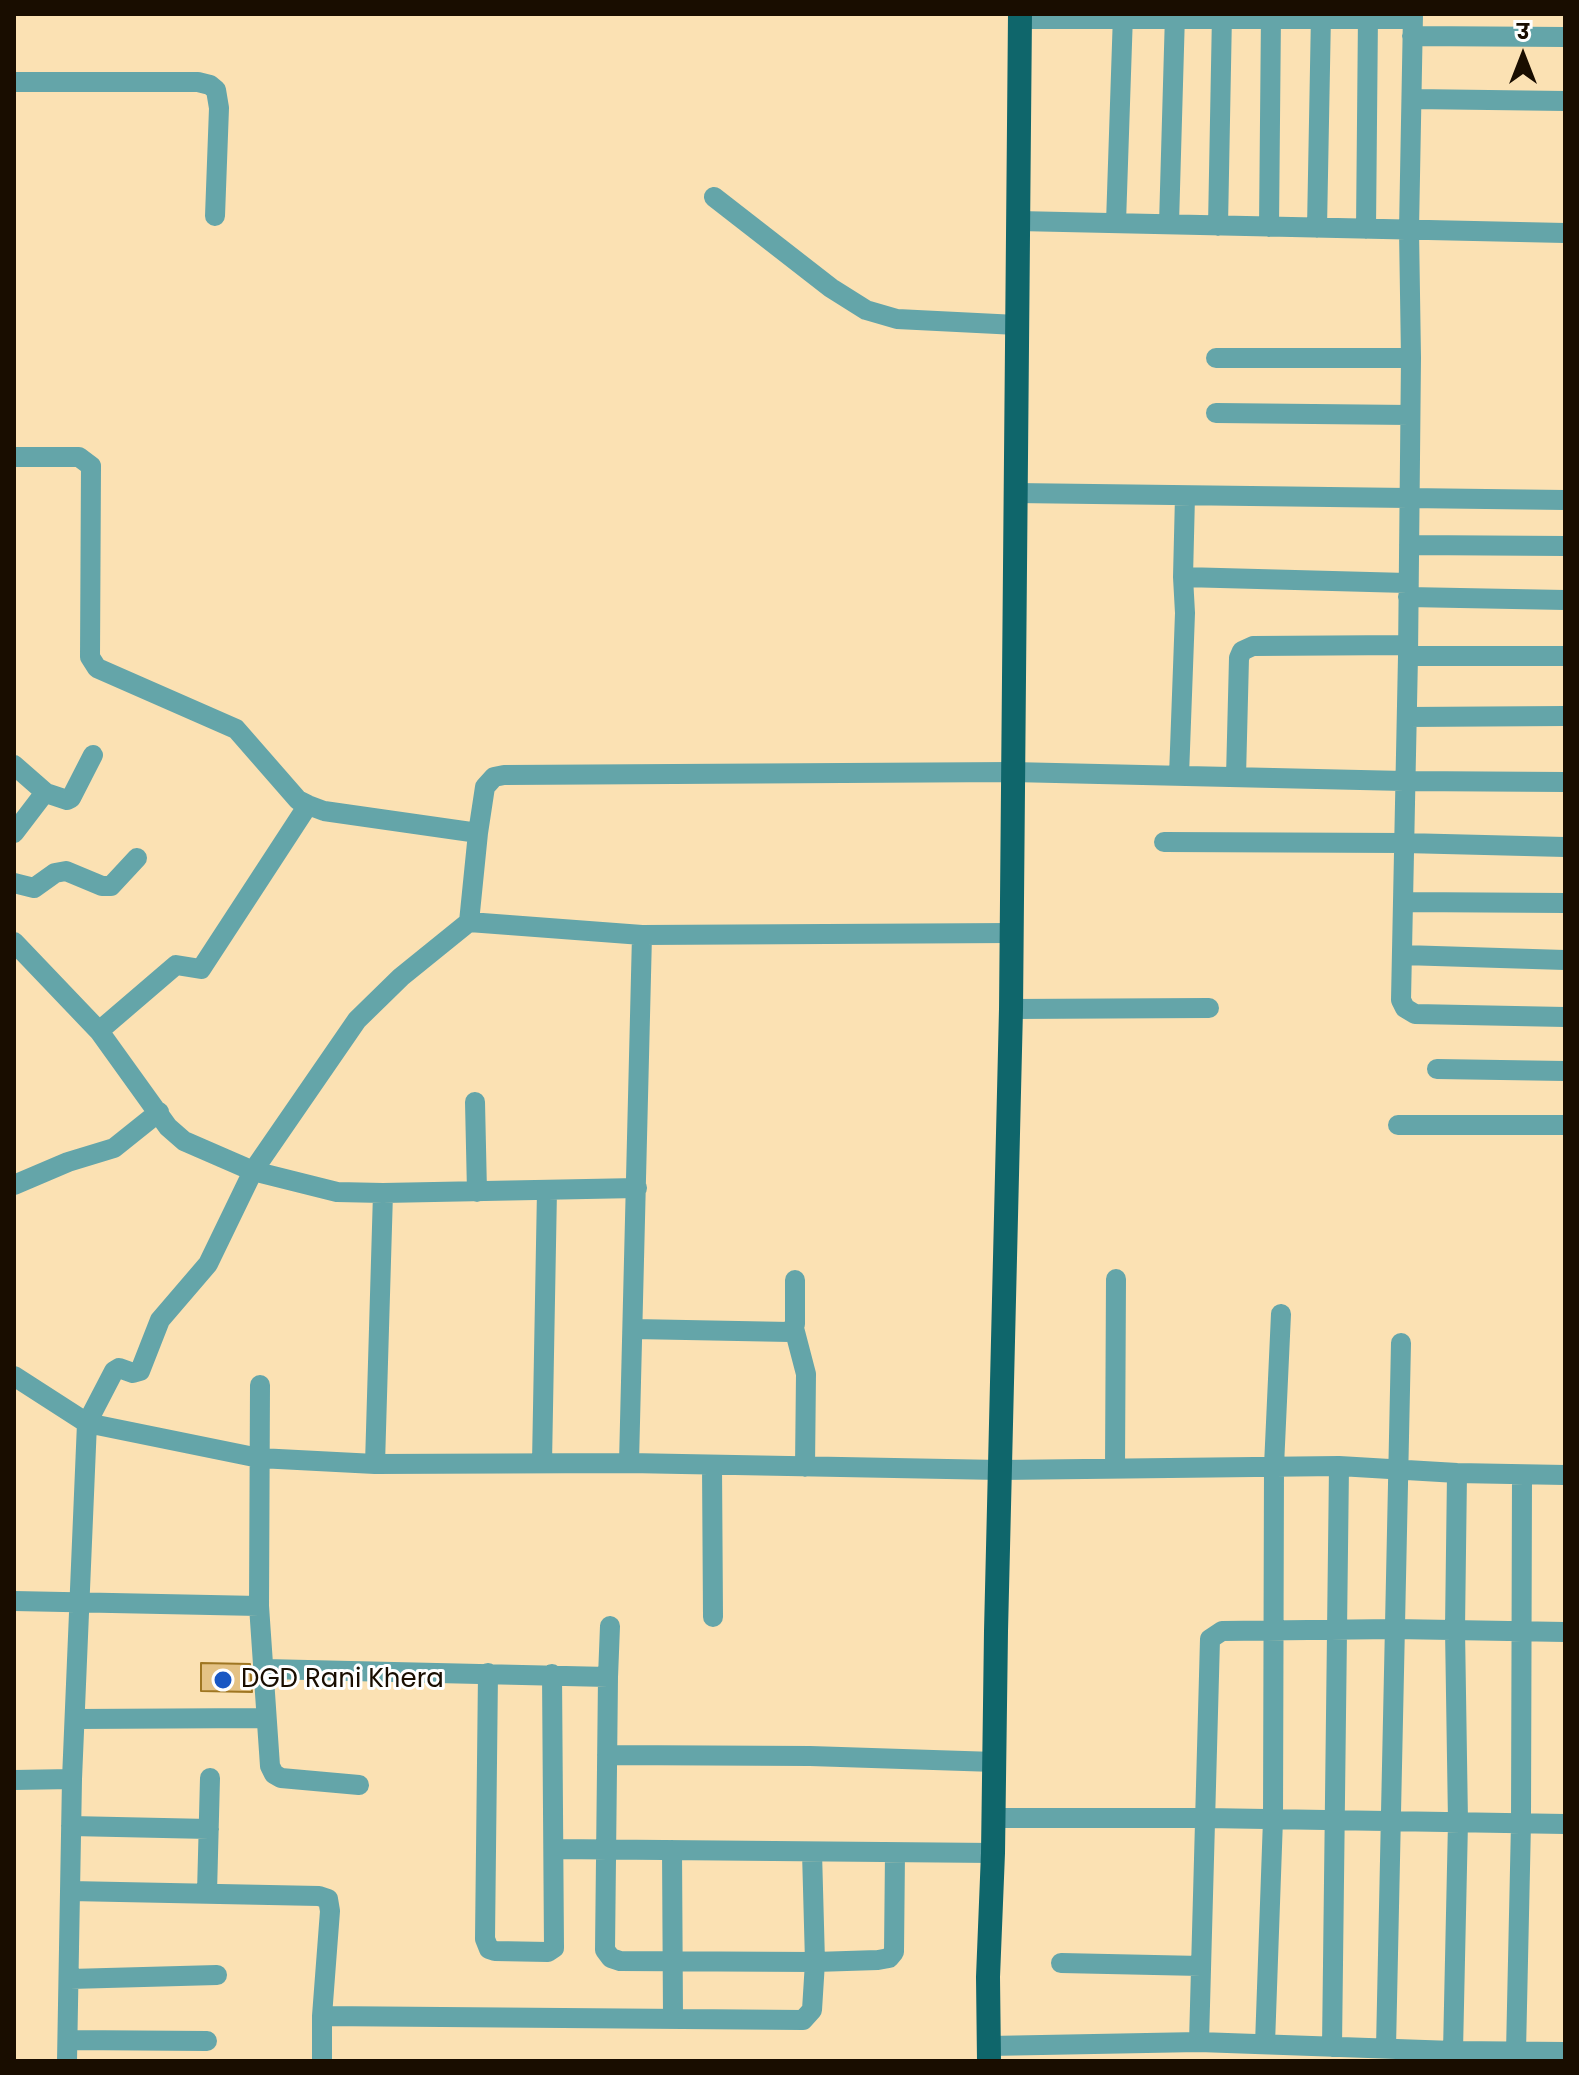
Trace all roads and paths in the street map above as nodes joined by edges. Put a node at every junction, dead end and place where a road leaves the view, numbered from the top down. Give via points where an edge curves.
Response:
1 (1020, 17) edge
2 (1123, 17) edge
3 (1175, 17) edge
4 (1222, 17) edge
5 (1271, 17) edge
6 (1321, 17) edge
7 (1368, 17) edge
8 (1413, 23) edge
9 (1565, 37) edge
10 (14, 82) edge
11 (1413, 99) junction
12 (1565, 101) edge
13 (714, 197) dead end
14 (215, 216) dead end
15 (1018, 221) junction
16 (1116, 223) junction
17 (1169, 224) junction
18 (1218, 226) junction
19 (1269, 227) junction
20 (1317, 228) junction
21 (1366, 229) junction
22 (1409, 230) junction
23 (1565, 233) edge
24 (1017, 325) junction
25 (1216, 358) dead end
26 (1411, 358) junction
27 (1216, 413) dead end
28 (1410, 415) junction
29 (14, 457) edge
30 (1015, 493) junction
31 (1185, 496) junction
32 (1408, 499) junction
33 (1565, 500) edge
34 (1409, 545) junction
35 (1565, 546) edge
36 (1183, 577) junction
37 (1407, 590) junction
38 (1565, 600) edge
39 (1408, 651) junction
40 (1565, 656) edge
41 (1565, 716) edge
42 (1407, 717) junction
43 (93, 755) dead end
44 (14, 765) edge
45 (1012, 772) junction
46 (1179, 776) junction
47 (1236, 777) junction
48 (1404, 781) junction
49 (1565, 782) edge
50 (46, 793) junction
51 (308, 805) junction
52 (14, 833) edge
53 (478, 833) junction
54 (1164, 842) dead end
55 (1404, 843) junction
56 (1565, 847) edge
57 (137, 858) dead end
58 (14, 883) edge
59 (1403, 902) junction
60 (1565, 903) edge
61 (469, 922) junction
62 (1011, 933) junction
63 (642, 935) junction
64 (14, 942) edge
65 (1403, 955) junction
66 (1565, 960) edge
67 (1209, 1008) dead end
68 (1011, 1009) junction
69 (1565, 1017) edge
70 (99, 1031) junction
71 (1437, 1069) dead end
72 (1565, 1071) edge
73 (475, 1102) dead end
74 (159, 1112) junction
75 (1398, 1125) dead end
76 (1565, 1125) edge
77 (253, 1171) junction
78 (14, 1185) edge
79 (637, 1188) junction
80 (547, 1190) junction
81 (477, 1192) junction
82 (383, 1193) junction
83 (1116, 1279) dead end
84 (795, 1280) dead end
85 (1281, 1314) dead end
86 (794, 1328) junction
87 (634, 1329) junction
88 (1401, 1343) dead end
89 (14, 1376) edge
90 (260, 1385) dead end
91 (87, 1423) junction
92 (259, 1458) junction
93 (542, 1463) junction
94 (629, 1463) junction
95 (375, 1464) junction
96 (712, 1466) junction
97 (1274, 1466) junction
98 (1339, 1466) junction
99 (805, 1467) junction
100 (1115, 1468) junction
101 (1399, 1469) junction
102 (1000, 1470) junction
103 (1457, 1473) junction
104 (1522, 1475) junction
105 (1565, 1475) edge
106 (14, 1601) edge
107 (78, 1602) junction
108 (259, 1606) junction
109 (713, 1617) dead end
110 (610, 1626) dead end
111 (1338, 1629) junction
112 (1395, 1629) junction
113 (1455, 1629) junction
114 (1274, 1632) junction
115 (1522, 1632) junction
116 (1565, 1632) edge
117 (265, 1669) junction
118 (488, 1673) junction
119 (552, 1674) junction
120 (608, 1677) junction
121 (266, 1718) junction
122 (75, 1719) junction
123 (607, 1755) junction
124 (995, 1762) junction
125 (210, 1778) dead end
126 (72, 1779) junction
127 (14, 1780) edge
128 (359, 1785) dead end
129 (994, 1818) junction
130 (1206, 1818) junction
131 (1273, 1819) junction
132 (1335, 1820) junction
133 (1392, 1821) junction
134 (1458, 1822) junction
135 (1521, 1823) junction
136 (1565, 1824) edge
137 (71, 1826) junction
138 (209, 1829) junction
139 (554, 1849) junction
140 (672, 1850) junction
141 (604, 1851) junction
142 (812, 1852) junction
143 (895, 1853) junction
144 (993, 1853) junction
145 (70, 1891) junction
146 (207, 1893) junction
147 (673, 1960) junction
148 (815, 1962) junction
149 (1061, 1963) dead end
150 (1201, 1966) junction
151 (217, 1975) dead end
152 (70, 1979) junction
153 (322, 2016) junction
154 (673, 2017) junction
155 (207, 2041) dead end
156 (1199, 2042) junction
157 (1265, 2044) junction
158 (1332, 2047) junction
159 (1386, 2048) junction
160 (68, 2051) edge
161 (1453, 2051) junction
162 (1516, 2052) junction
163 (1565, 2052) edge
164 (989, 2053) edge
165 (322, 2061) edge

1 - 2 street
1 - 15 main road
2 - 3 street
2 - 16 street
3 - 4 street
3 - 17 street
4 - 5 street
4 - 18 street
5 - 6 street
5 - 19 street
6 - 7 street
6 - 20 street
7 - 8 street
7 - 21 street
8 - 9 street
8 - 11 street
10 - 14 street via 210,85 219,108
11 - 12 street
11 - 22 street
13 - 24 street via 866,310 897,319
15 - 16 street
15 - 24 main road
16 - 17 street
17 - 18 street
18 - 19 street
19 - 20 street
20 - 21 street
21 - 22 street
22 - 23 street
22 - 26 street
24 - 30 main road
25 - 26 street
26 - 28 street
27 - 28 street
28 - 32 street
29 - 51 street via 79,457 91,466 93,664 236,729
30 - 31 street
30 - 45 main road
31 - 32 street
31 - 36 street
32 - 33 street
32 - 34 street
34 - 35 street
34 - 37 street
36 - 37 street
36 - 46 street
37 - 38 street
37 - 39 street
39 - 40 street
39 - 42 street
39 - 47 street via 1253,646 1242,651
41 - 42 street
42 - 48 street
43 - 50 street via 71,798
44 - 50 street
45 - 46 street
45 - 53 street via 504,775 485,787
45 - 62 main road
46 - 47 street
47 - 48 street
48 - 49 street
48 - 55 street
50 - 52 street
51 - 53 street
51 - 70 street via 201,969 176,965
53 - 61 street
54 - 55 street
55 - 56 street
55 - 59 street
57 - 58 street via 111,886 66,871 34,888
59 - 60 street
59 - 65 street
61 - 63 street
61 - 77 street via 357,1020
62 - 63 street
62 - 68 main road
63 - 79 street
64 - 70 street
65 - 66 street
65 - 69 street via 1401,1000 1415,1014
67 - 68 street
68 - 102 main road
70 - 74 street
71 - 72 street
73 - 81 street
74 - 77 street via 184,1141
74 - 78 street via 114,1148
75 - 76 street
77 - 82 street via 337,1192
77 - 91 street via 208,1264 160,1320 140,1371 114,1371
79 - 80 street
79 - 87 street
80 - 81 street
80 - 93 street
81 - 82 street
82 - 95 street
83 - 100 street
84 - 86 street
85 - 97 street
86 - 87 street via 776,1333
86 - 99 street via 806,1374
87 - 94 street
88 - 101 street
89 - 91 street
90 - 92 street
91 - 92 street
91 - 107 street
92 - 95 street
92 - 108 street
93 - 94 street
93 - 95 street
94 - 96 street
96 - 99 street
96 - 109 street
97 - 98 street
97 - 100 street
97 - 114 street
98 - 101 street
98 - 111 street
99 - 102 street
100 - 102 street
101 - 103 street
101 - 112 street
102 - 124 main road
103 - 104 street
103 - 113 street
104 - 105 street
104 - 115 street
106 - 107 street
107 - 108 street
107 - 122 street
108 - 117 street
110 - 120 street
111 - 112 street
111 - 114 street
111 - 132 street
112 - 113 street
112 - 133 street
113 - 115 street
113 - 134 street
114 - 130 street via 1222,1631 1210,1639
114 - 131 street
115 - 116 street
115 - 135 street
117 - 118 street
117 - 121 street
118 - 119 street
118 - 139 street via 489,1949 554,1948
119 - 120 street
119 - 139 street
120 - 123 street
121 - 122 street
121 - 128 street via 274,1774
122 - 126 street
123 - 124 street
123 - 141 street
124 - 129 main road
125 - 138 street
126 - 127 street
126 - 137 street
129 - 130 street
129 - 144 main road
130 - 131 street
130 - 150 street
131 - 132 street
131 - 157 street
132 - 133 street
132 - 158 street
133 - 134 street
133 - 159 street
134 - 135 street
134 - 161 street
135 - 136 street
135 - 162 street
137 - 138 street
137 - 145 street
138 - 146 street
139 - 141 street
140 - 141 street
140 - 142 street
140 - 147 street
141 - 147 street via 607,1956 620,1961
142 - 143 street
142 - 148 street
143 - 144 street
143 - 148 street via 894,1952 878,1960
144 - 164 main road
145 - 146 street
145 - 152 street
146 - 153 street via 328,1899
147 - 148 street
147 - 154 street
148 - 154 street via 812,2010 803,2020
149 - 150 street
150 - 156 street
151 - 152 street
152 - 160 street
153 - 154 street
153 - 165 street
155 - 160 street
156 - 157 street
156 - 164 street
157 - 158 street
158 - 159 street
159 - 161 street
161 - 162 street
162 - 163 street

